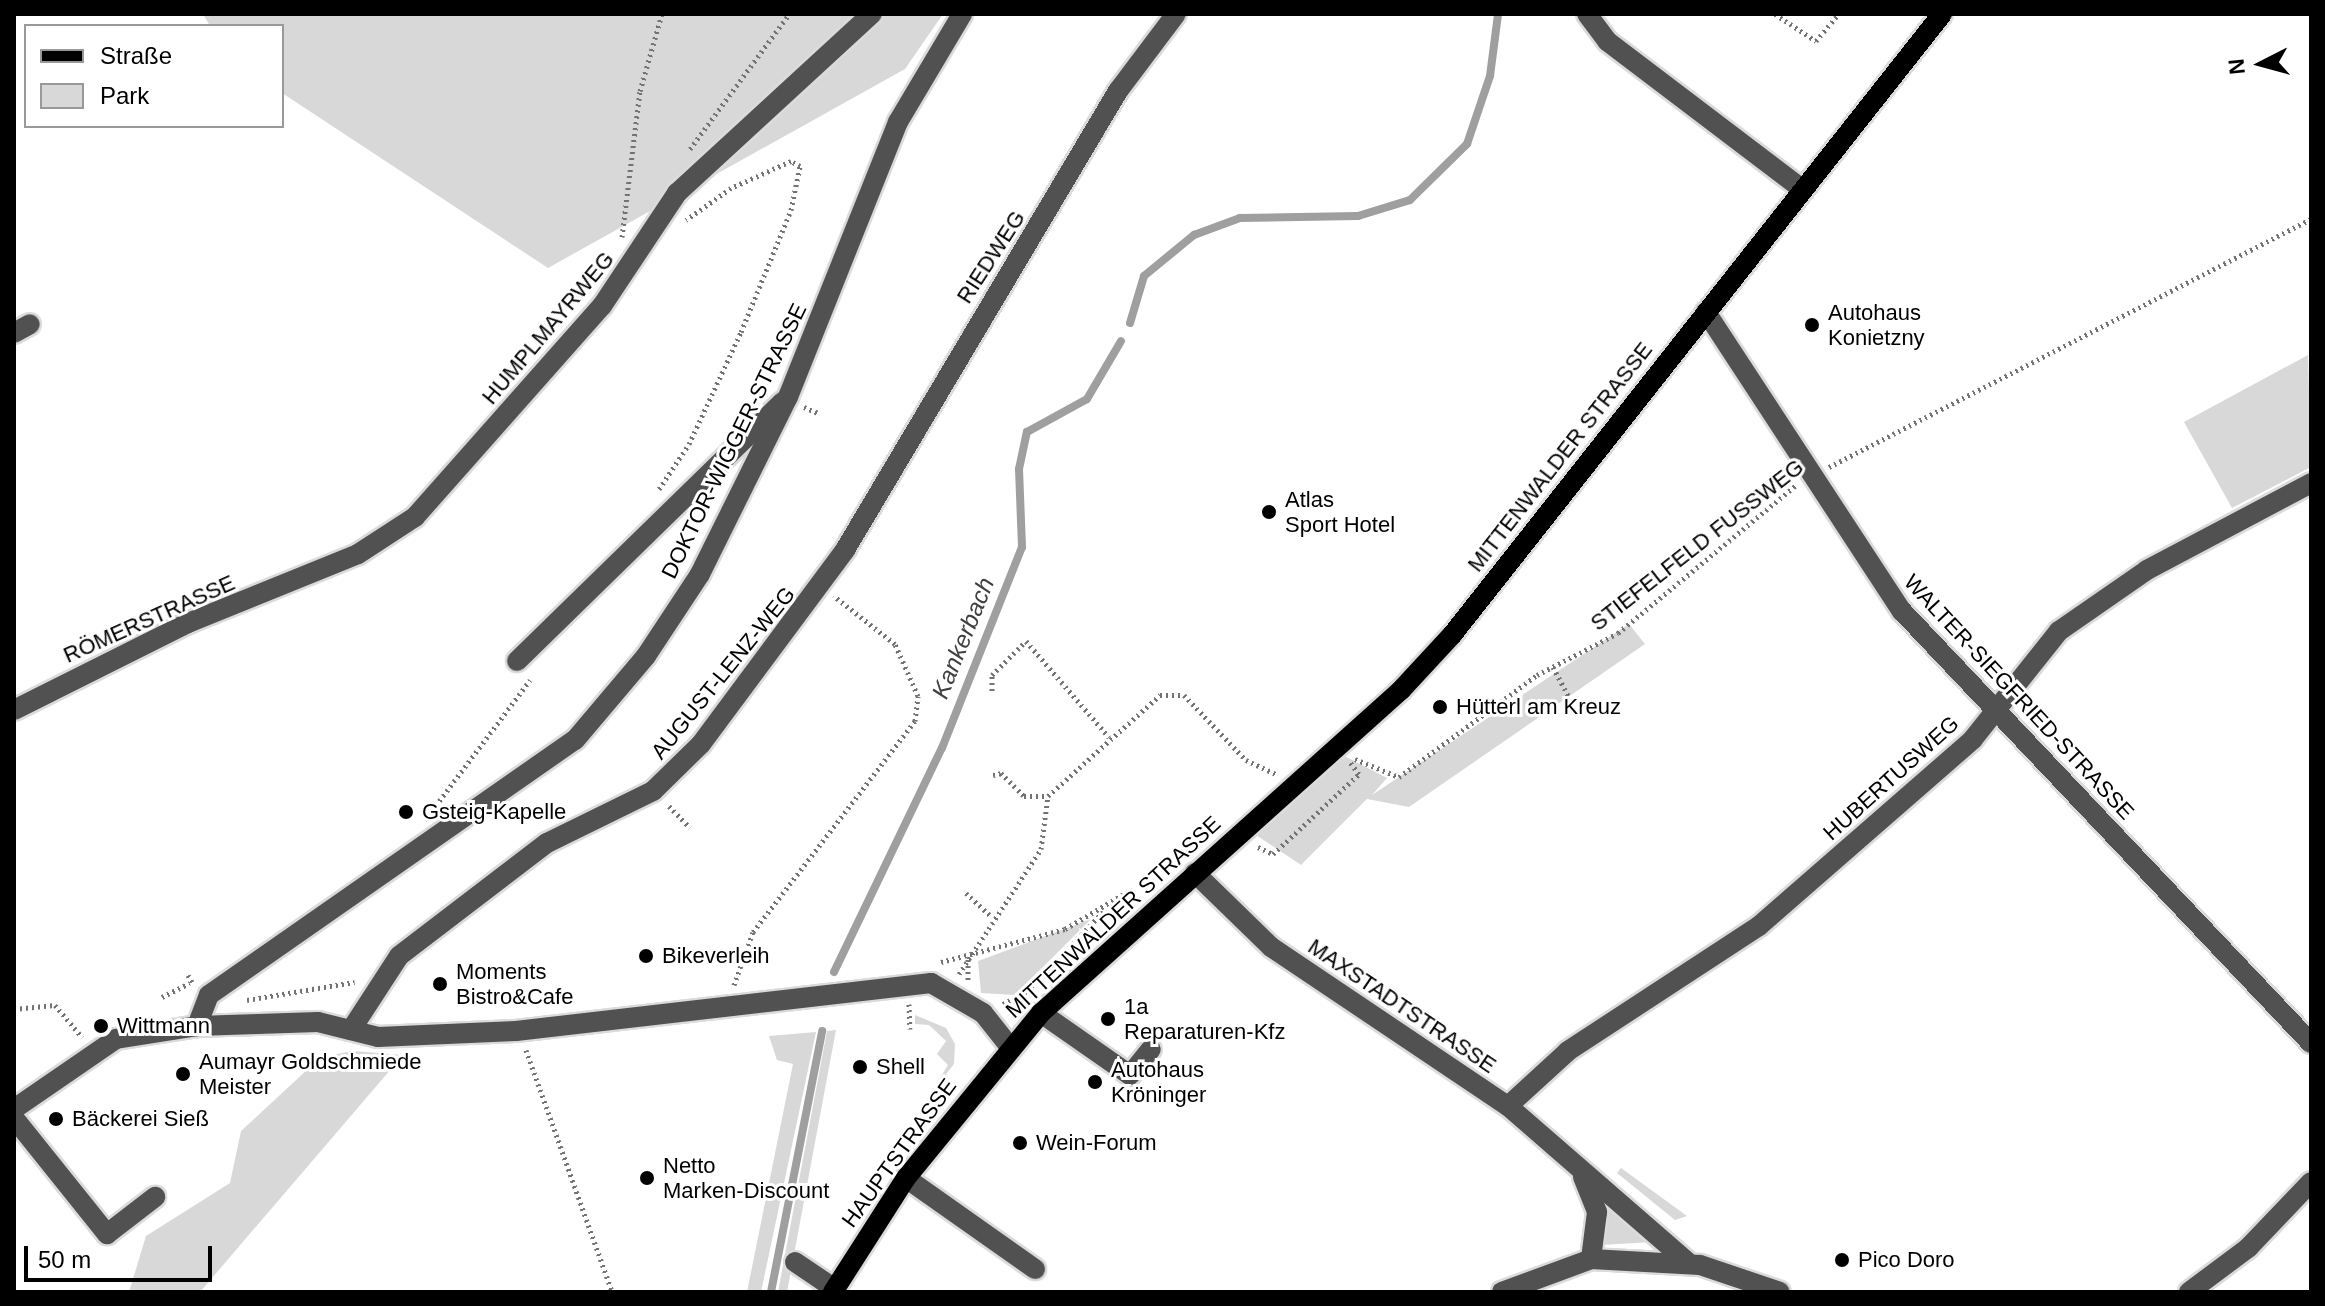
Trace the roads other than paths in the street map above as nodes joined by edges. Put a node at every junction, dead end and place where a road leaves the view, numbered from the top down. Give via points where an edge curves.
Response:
1 (872, 14) edge
2 (962, 14) edge
3 (1176, 14) edge
4 (1587, 14) edge
5 (1942, 14) edge
6 (1803, 190) junction
7 (1706, 312) junction
8 (788, 397) junction
9 (2305, 486) edge
10 (2311, 507) edge
11 (854, 531) joint
12 (306, 578) joint
13 (517, 661) dead end
14 (14, 710) edge
15 (1995, 713) junction
16 (1195, 873) junction
17 (1041, 1013) junction
18 (197, 1026) junction
19 (351, 1030) junction
20 (2311, 1043) edge
21 (1010, 1047) junction
22 (1151, 1049) dead end
23 (1508, 1106) junction
24 (14, 1109) edge
25 (14, 1118) edge
26 (1583, 1177) junction
27 (906, 1178) junction
28 (2311, 1182) edge
29 (155, 1197) dead end
30 (1591, 1259) junction
31 (795, 1262) dead end
32 (1690, 1264) junction
33 (1035, 1269) dead end
34 (834, 1290) edge
35 (1502, 1292) edge
36 (1780, 1292) edge
37 (2189, 1292) edge

1 - 12 street, HUMPLMAYRWEG via 677,193 634,263 415,517
2 - 8 street, DOKTOR-WIGGER-STRASSE via 898,122
3 - 11 street, RIEDWEG via 1118,91
4 - 6 street via 1607,41
5 - 6 main road, MITTENWALDER STRASSE
6 - 7 main road, MITTENWALDER STRASSE
7 - 15 street, WALTER-SIEGFRIED-STRASSE via 1902,611
7 - 16 main road, MITTENWALDER STRASSE via 1452,635 1401,690 1291,782
8 - 13 street
8 - 18 street, DOKTOR-WIGGER-STRASSE via 700,574 646,656 575,740 209,995
9 - 10 street, HUBERTUSWEG
9 - 15 street, HUBERTUSWEG via 2147,570 2059,631
11 - 19 street, AUGUST-LENZ-WEG via 821,586 701,744 653,791 547,843 399,956
12 - 14 street, RÖMERSTRASSE via 188,623
15 - 20 street, WALTER-SIEGFRIED-STRASSE
15 - 23 street, HUBERTUSWEG via 1759,926 1568,1051
16 - 17 main road, MITTENWALDER STRASSE
16 - 23 street, MAXSTADTSTRASSE via 1271,947
17 - 21 main road, MITTENWALDER STRASSE
17 - 22 street via 1130,1075
18 - 19 street via 318,1022
18 - 24 street via 116,1039
19 - 21 street, MITTENWALDER STRASSE via 378,1037 516,1031 855,986 931,983 951,989
21 - 27 main road, HAUPTSTRASSE
23 - 26 street, MAXSTADTSTRASSE
25 - 29 street via 107,1234
26 - 30 street, MAXSTADTSTRASSE via 1597,1212
26 - 32 street, MAXSTADTSTRASSE
27 - 33 street
27 - 34 main road, HAUPTSTRASSE
28 - 37 street via 2248,1248
30 - 32 street
30 - 35 street
31 - 34 street
32 - 36 street

